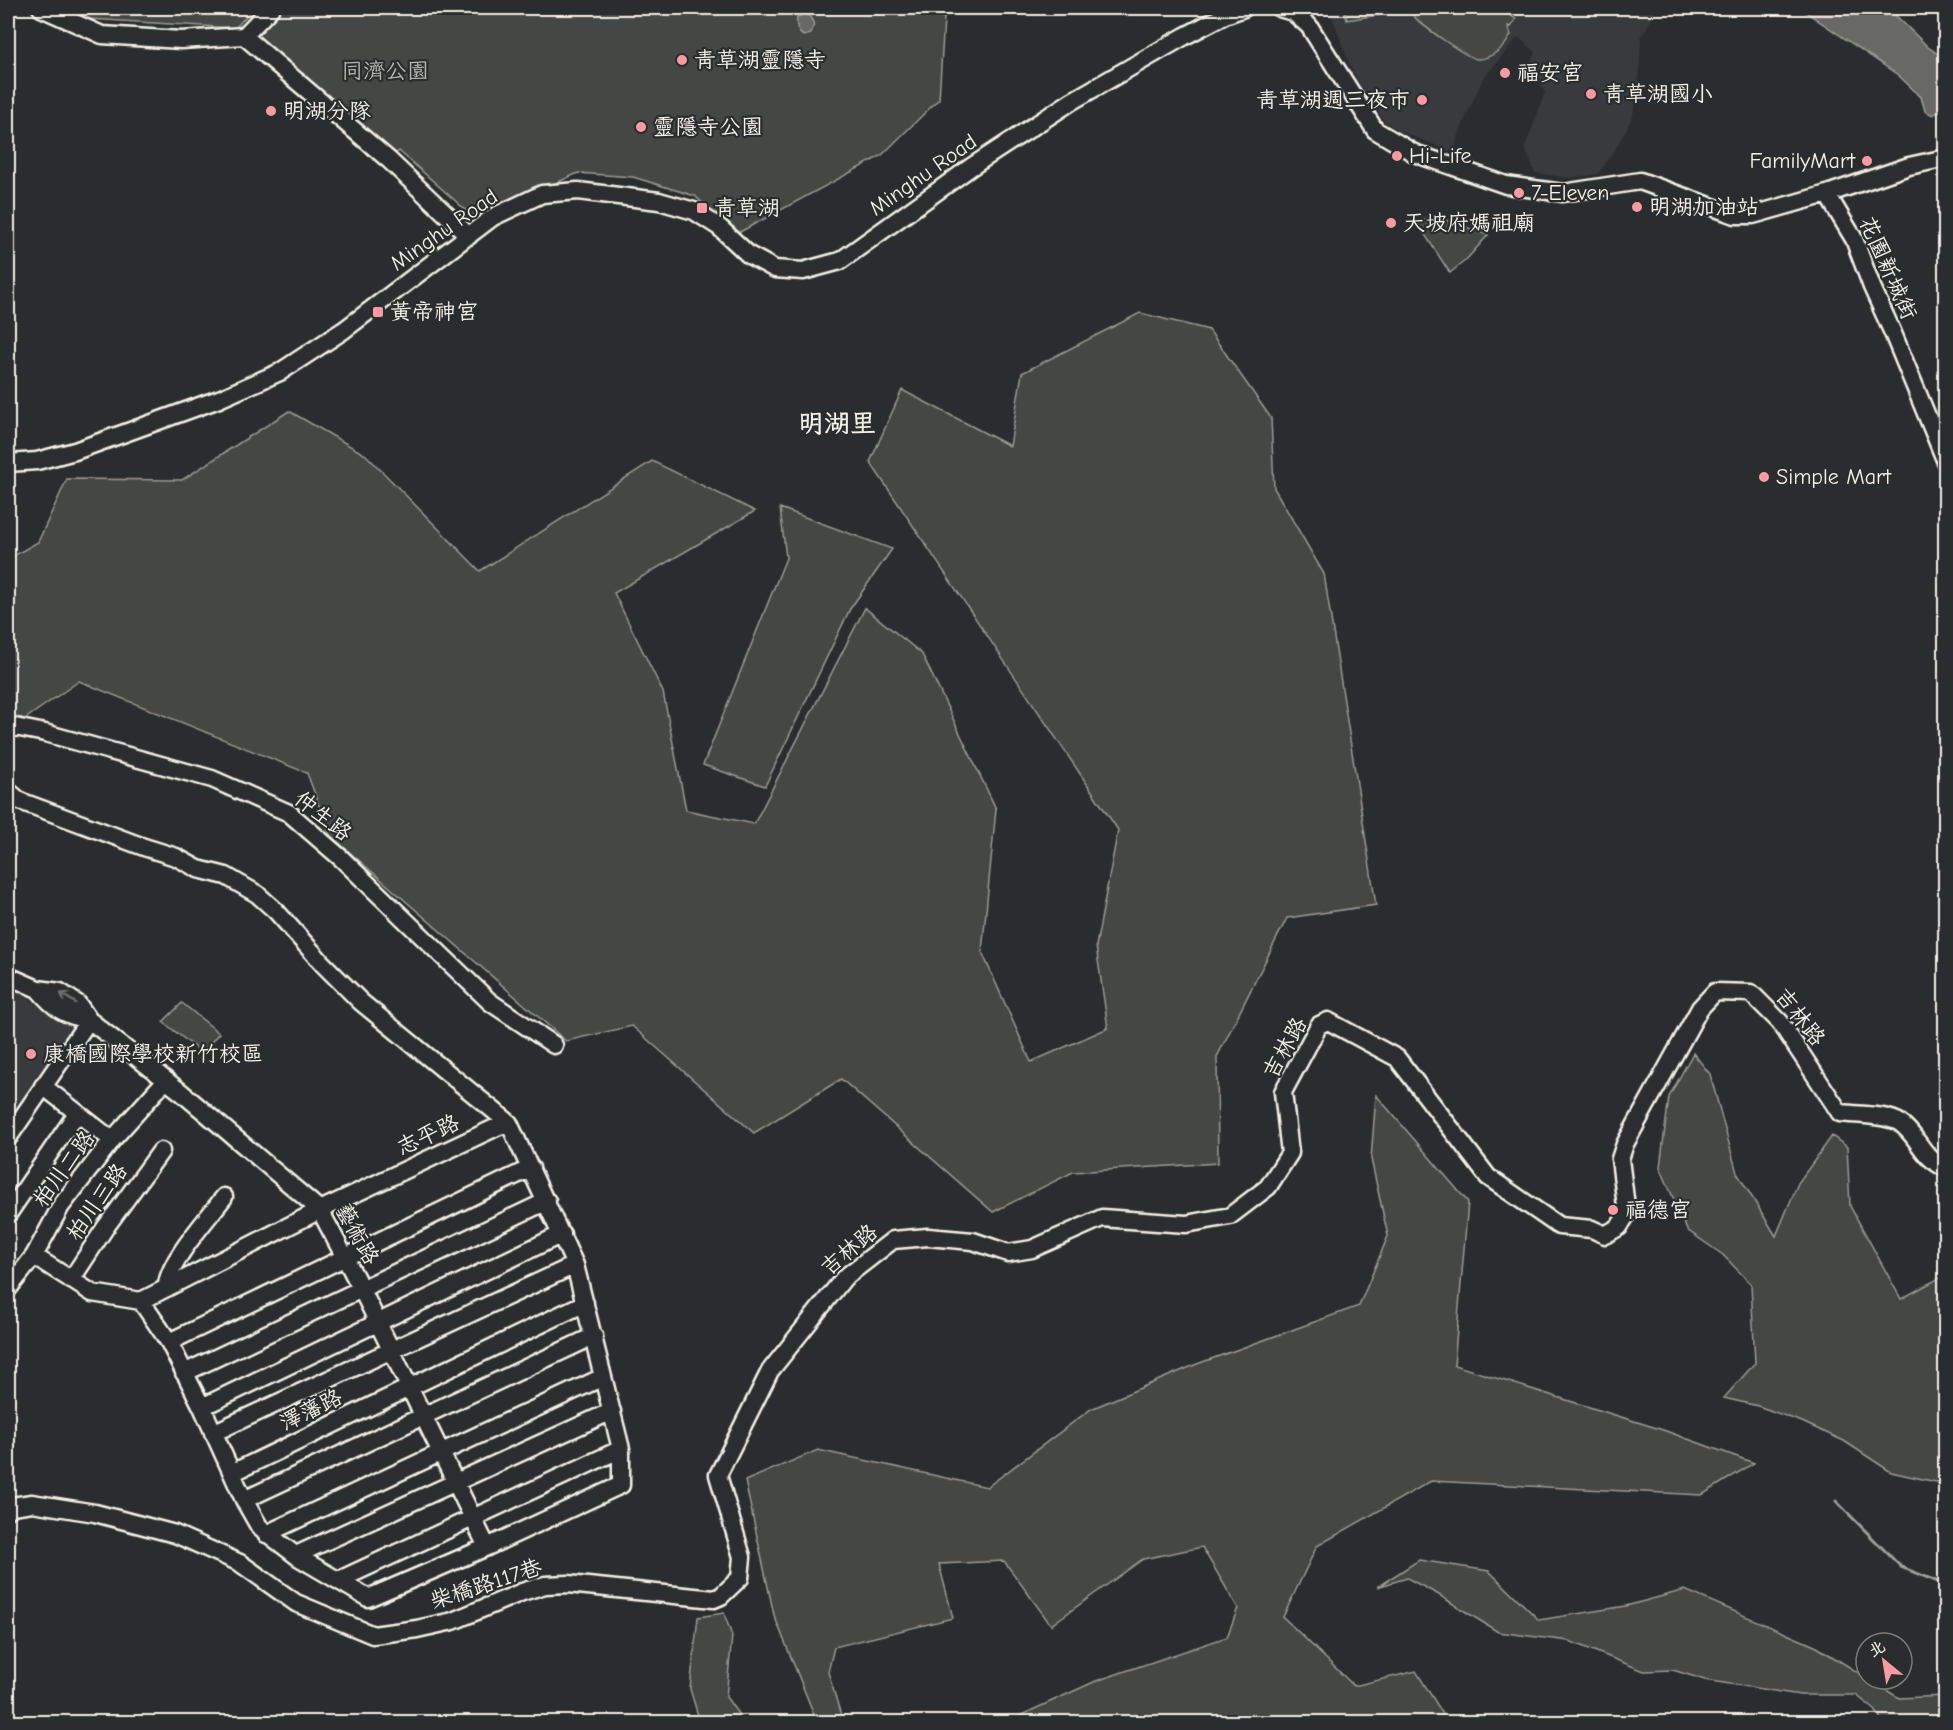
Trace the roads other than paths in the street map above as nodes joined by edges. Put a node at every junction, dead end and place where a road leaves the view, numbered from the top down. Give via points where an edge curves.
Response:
1 (41, 8) edge
2 (271, 8) edge
3 (1244, 8) edge
4 (1279, 8) edge
5 (244, 36) junction
6 (1946, 158) edge
7 (1827, 194) junction
8 (470, 236) junction
9 (1946, 462) edge
10 (8, 463) edge
11 (8, 729) edge
12 (8, 791) edge
13 (8, 976) edge
14 (89, 1020) junction
15 (554, 1045) dead end
16 (165, 1081) junction
17 (43, 1086) junction
18 (77, 1113) junction
19 (509, 1123) junction
20 (8, 1138) edge
21 (112, 1140) junction
22 (161, 1151) dead end
23 (531, 1168) junction
24 (1946, 1168) edge
25 (224, 1197) dead end
26 (547, 1201) junction
27 (320, 1210) junction
28 (8, 1214) edge
29 (562, 1234) junction
30 (34, 1256) junction
31 (345, 1257) junction
32 (575, 1265) junction
33 (71, 1280) junction
34 (167, 1288) junction
35 (8, 1289) edge
36 (362, 1290) junction
37 (141, 1301) junction
38 (585, 1303) junction
39 (377, 1322) junction
40 (594, 1336) junction
41 (169, 1342) junction
42 (390, 1351) junction
43 (184, 1373) junction
44 (603, 1377) junction
45 (409, 1388) junction
46 (202, 1407) junction
47 (612, 1411) junction
48 (424, 1417) junction
49 (213, 1433) junction
50 (621, 1449) junction
51 (441, 1453) junction
52 (232, 1473) junction
53 (455, 1483) junction
54 (244, 1500) junction
55 (8, 1510) edge
56 (472, 1518) junction
57 (266, 1534) junction
58 (487, 1546) junction
59 (296, 1556) junction
60 (339, 1580) junction
61 (721, 1596) joint

1 - 5 street via 102,36 181,40
2 - 5 street
3 - 8 street, Minghu Road via 1205,25 1072,101 952,180 840,261 803,271 775,269 749,255 719,227 694,211 658,201 578,191 542,194 493,217
4 - 7 street via 1293,12 1309,26 1375,130 1414,153 1506,185 1563,194 1640,181 1735,216 1753,215
5 - 8 street via 389,160
6 - 7 street via 1909,166
7 - 9 street, 花園新城街 via 1854,239
8 - 10 street, Minghu Road via 344,330 280,372 75,452
11 - 15 street, 仲生路 via 45,733 212,779 289,813 490,1002
12 - 19 street via 20,801 176,857 198,869 226,876 257,894 361,1002
13 - 14 street, 藝術路 via 38,989 52,1006 70,1017
14 - 16 street, 藝術路
14 - 17 street
16 - 21 street, 柏川二路
16 - 27 street, 藝術路
17 - 18 street
17 - 20 street
18 - 21 street
18 - 28 street
19 - 23 street
19 - 27 street, 志平路
21 - 30 street, 柏川二路 via 61,1206
22 - 33 street, 柏川三路
23 - 26 street
23 - 31 street
24 - 61 street, 吉林路 via 1932,1162 1900,1123 1889,1118 1840,1113 1780,1022 1751,993 1715,992 1700,1008 1625,1144 1620,1159 1627,1214 1619,1227 1605,1235 1592,1229 1559,1226 1488,1177 1397,1058 1328,1021 1319,1025 1283,1092 1290,1153 1268,1187 1230,1216 1186,1224 1102,1218 1032,1249 1008,1253 973,1241 928,1237 893,1240 844,1278 770,1371 718,1475 742,1557 740,1578
25 - 34 street via 180,1255 166,1280
26 - 29 street
26 - 36 street
27 - 31 street, 藝術路
27 - 34 street
29 - 32 street
29 - 39 street
30 - 33 street
30 - 35 street, 柏川二路
31 - 36 street, 藝術路
31 - 41 street
32 - 38 street
32 - 42 street
33 - 37 street via 92,1293
34 - 37 street
36 - 39 street, 藝術路
36 - 43 street
37 - 41 street
38 - 40 street
38 - 45 street
39 - 42 street, 藝術路
39 - 46 street
40 - 44 street
40 - 48 street
41 - 43 street
42 - 45 street, 藝術路
42 - 49 street
43 - 46 street
44 - 47 street
44 - 51 street
45 - 48 street, 藝術路
45 - 52 street, 澤藩路
46 - 49 street
47 - 50 street
47 - 53 street
48 - 51 street, 藝術路
48 - 54 street
49 - 52 street
50 - 56 street
50 - 58 street via 621,1485
51 - 53 street, 藝術路
51 - 57 street
52 - 54 street
53 - 56 street, 藝術路
53 - 59 street
54 - 57 street
55 - 61 street, 柴橋路117巷 via 32,1503 95,1513 175,1534 240,1563 296,1603 373,1635 453,1621 545,1585 714,1599
56 - 58 street, 藝術路
56 - 60 street
57 - 59 street
58 - 60 street via 368,1598
59 - 60 street

